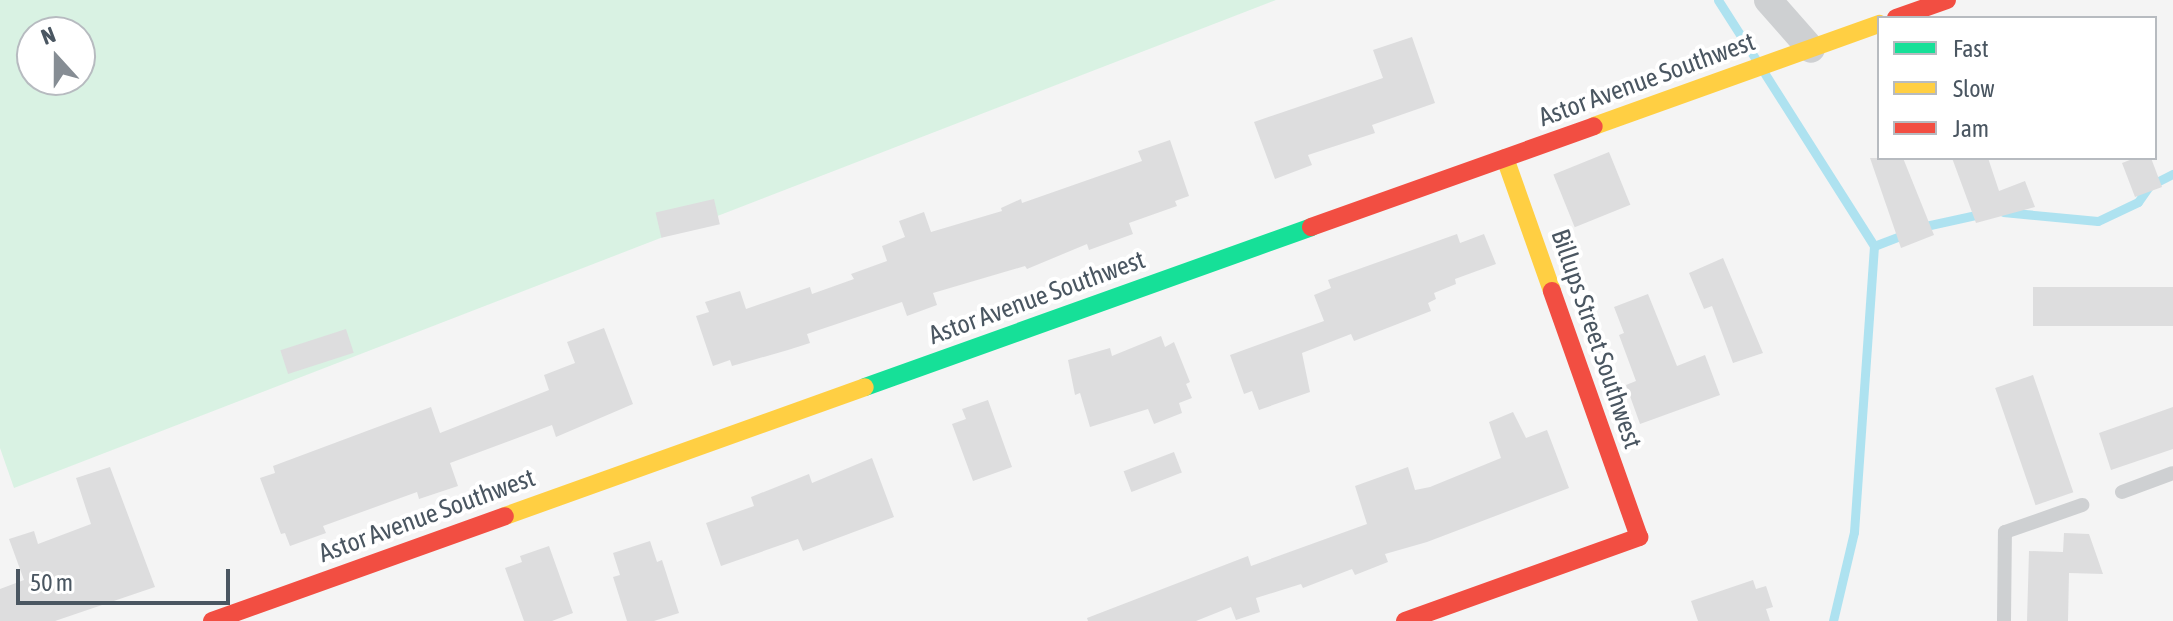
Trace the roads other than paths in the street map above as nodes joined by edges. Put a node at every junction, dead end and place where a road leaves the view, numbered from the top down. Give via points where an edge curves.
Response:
1 (1768, 0) edge
2 (1947, 0) edge
3 (1902, 16) edge
4 (1877, 25) edge
5 (1811, 49) junction
6 (1505, 158) junction
7 (2173, 473) edge
8 (2122, 492) dead end
9 (2082, 505) dead end
10 (280, 610) edge
11 (212, 621) edge
12 (1405, 621) edge
13 (2004, 621) edge

1 - 5 street
2 - 3 street
4 - 5 street, Astor Avenue Southwest
5 - 6 street, Astor Avenue Southwest
6 - 10 street, Astor Avenue Southwest
6 - 12 street, Billups Street Southwest via 1639,537
7 - 8 lane
9 - 13 lane via 2005,532
10 - 11 street, Astor Avenue Southwest

